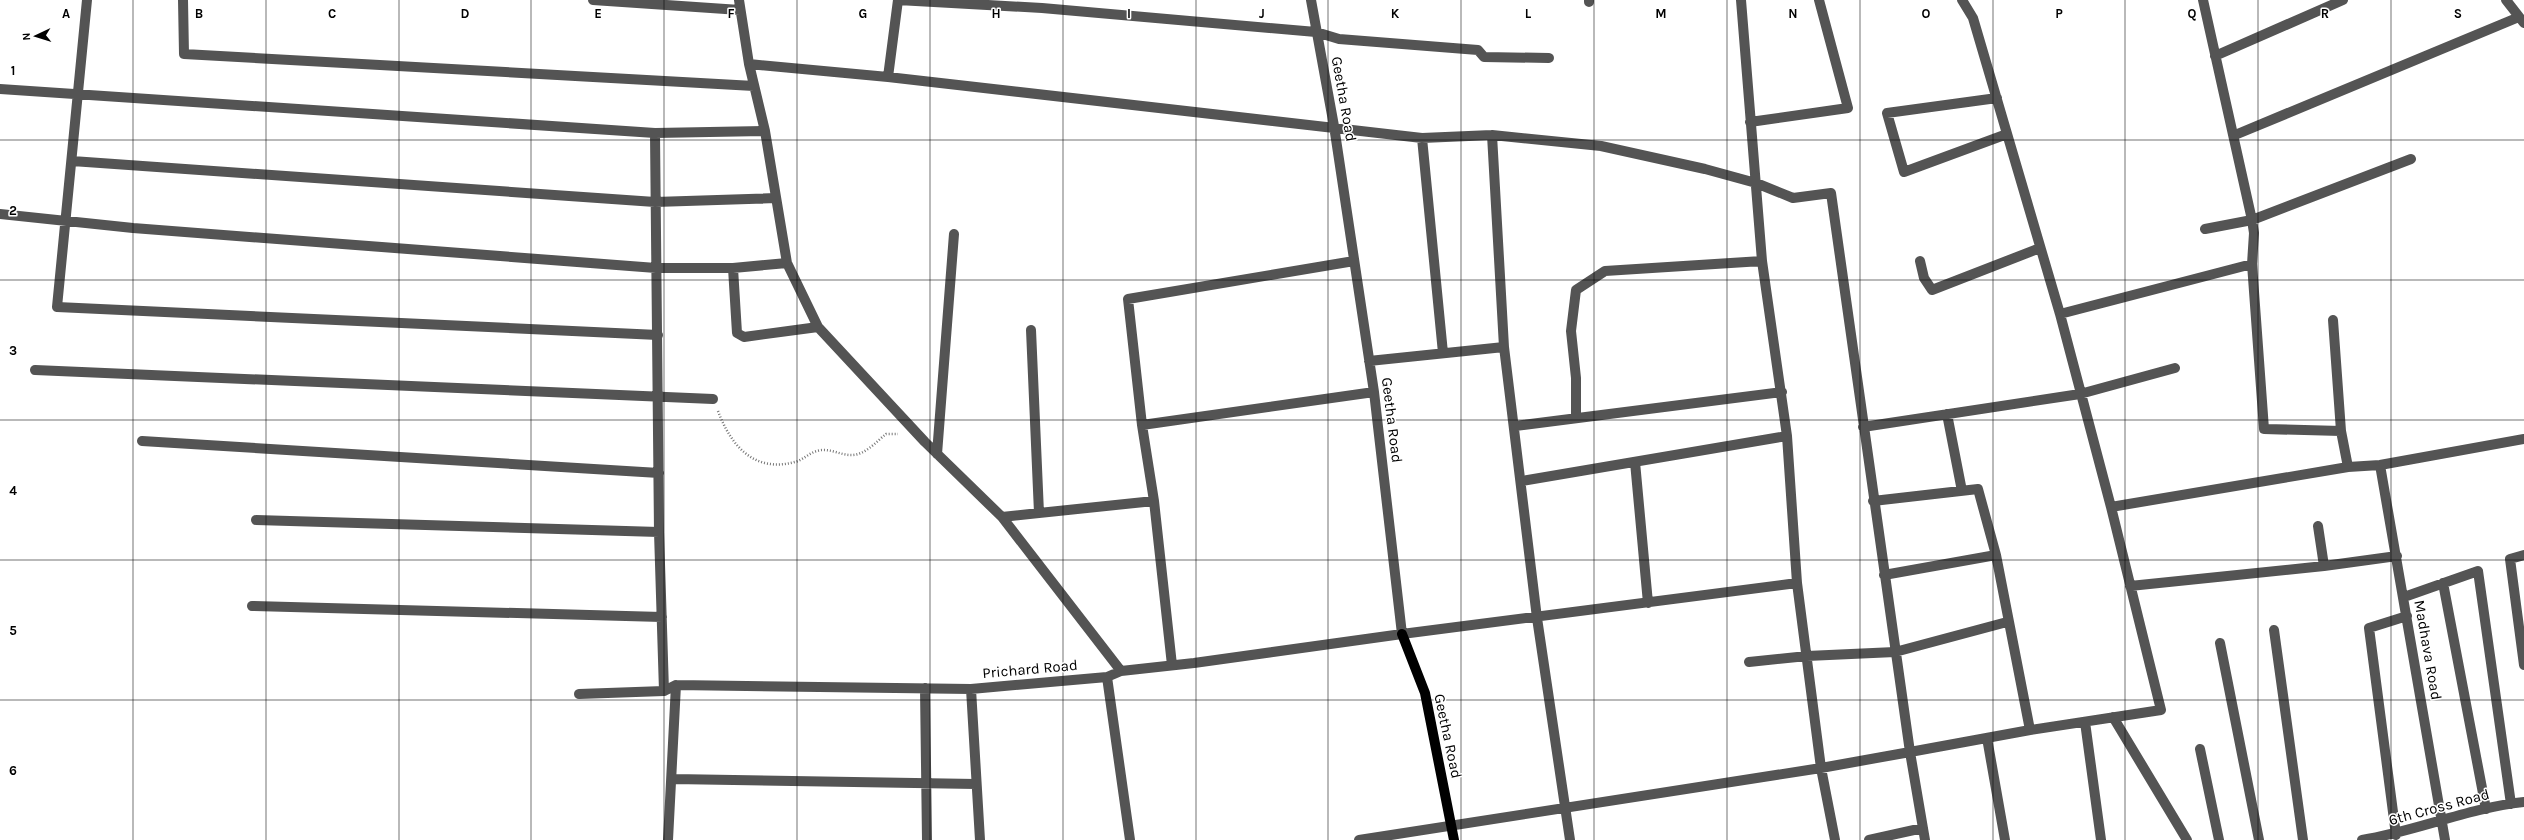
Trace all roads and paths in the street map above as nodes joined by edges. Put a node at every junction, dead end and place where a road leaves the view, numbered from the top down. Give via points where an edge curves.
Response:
1 (88, 0) edge
2 (184, 0) edge
3 (592, 0) edge
4 (1311, 0) edge
5 (1741, 0) edge
6 (1819, 0) edge
7 (1962, 0) edge
8 (2203, 0) edge
9 (2343, 0) edge
10 (2506, 0) edge
11 (740, 5) edge
12 (2522, 20) edge
13 (1316, 32) junction
14 (2215, 56) junction
15 (1549, 58) dead end
16 (749, 64) junction
17 (888, 77) junction
18 (754, 86) junction
19 (0, 89) edge
20 (79, 94) junction
21 (1996, 98) junction
22 (1750, 122) junction
23 (1334, 126) junction
24 (765, 131) junction
25 (655, 133) junction
26 (2007, 134) junction
27 (1492, 135) junction
28 (2235, 135) junction
29 (1422, 138) junction
30 (2411, 159) dead end
31 (72, 162) junction
32 (1756, 183) junction
33 (776, 198) junction
34 (655, 202) junction
35 (0, 214) edge
36 (2252, 220) junction
37 (65, 221) junction
38 (2205, 229) dead end
39 (954, 234) dead end
40 (2040, 248) junction
41 (1354, 261) junction
42 (1762, 261) junction
43 (1920, 261) dead end
44 (787, 263) junction
45 (2252, 264) junction
46 (656, 268) junction
47 (733, 268) junction
48 (2060, 314) junction
49 (2333, 320) dead end
50 (818, 327) junction
51 (1031, 330) dead end
52 (658, 335) junction
53 (1504, 347) junction
54 (1443, 353) junction
55 (1369, 360) junction
56 (2175, 368) dead end
57 (35, 370) dead end
58 (1374, 392) junction
59 (1782, 392) junction
60 (2080, 394) junction
61 (658, 399) junction
62 (713, 400) joint
63 (1947, 414) junction
64 (1576, 418) junction
65 (1142, 425) junction
66 (1515, 426) junction
67 (1863, 428) junction
68 (2341, 431) junction
69 (903, 434) dead end
70 (1786, 436) junction
71 (2524, 439) edge
72 (142, 442) dead end
73 (937, 454) junction
74 (1635, 462) junction
75 (2380, 465) junction
76 (2348, 466) junction
77 (659, 473) junction
78 (1522, 481) junction
79 (1962, 491) junction
80 (1154, 500) junction
81 (1873, 501) junction
82 (2111, 507) junction
83 (1039, 513) junction
84 (1002, 517) junction
85 (256, 520) dead end
86 (2318, 526) dead end
87 (658, 532) junction
88 (1996, 554) junction
89 (2524, 555) edge
90 (2397, 556) junction
91 (2324, 566) junction
92 (1884, 575) junction
93 (1797, 583) junction
94 (2443, 583) junction
95 (2130, 586) junction
96 (2404, 598) junction
97 (1648, 604) junction
98 (252, 606) dead end
99 (2407, 616) junction
100 (662, 618) junction
101 (1537, 618) junction
102 (2007, 622) junction
103 (2274, 630) dead end
104 (1402, 634) junction
105 (2220, 643) dead end
106 (1895, 652) junction
107 (1806, 656) junction
108 (1749, 662) dead end
109 (2524, 664) edge
110 (1172, 665) junction
111 (1121, 671) junction
112 (1107, 677) junction
113 (676, 685) junction
114 (925, 688) junction
115 (971, 689) junction
116 (664, 691) junction
117 (579, 694) dead end
118 (2113, 718) junction
119 (2084, 722) junction
120 (2030, 730) junction
121 (1987, 738) junction
122 (2200, 749) dead end
123 (1910, 752) junction
124 (1821, 768) junction
125 (673, 779) junction
126 (926, 783) junction
127 (976, 784) junction
128 (2524, 802) edge
129 (2511, 804) junction
130 (1564, 808) junction
131 (2486, 809) junction
132 (2441, 820) junction
133 (1451, 826) junction
134 (1923, 828) junction
135 (2396, 835) junction
136 (668, 840) edge
137 (927, 840) edge
138 (980, 840) edge
139 (1130, 840) edge
140 (1359, 840) edge
141 (1454, 840) edge
142 (1570, 840) edge
143 (1835, 840) edge
144 (1869, 840) edge
145 (1925, 840) edge
146 (2005, 840) edge
147 (2101, 840) edge
148 (2187, 840) edge
149 (2219, 840) edge
150 (2259, 840) edge
151 (2303, 840) edge
152 (2362, 840) edge
153 (2445, 840) edge

1 - 20 street
2 - 18 street via 184,54
3 - 11 street
4 - 13 street, Geetha Road
5 - 22 street
6 - 22 street via 1848,108
7 - 21 street via 1974,18
8 - 14 street
9 - 14 street
10 - 12 street
11 - 16 street
12 - 28 street
13 - 15 street via 1339,39 1478,50 1484,57
13 - 17 street via 1042,8 898,0
13 - 23 street, Geetha Road
14 - 28 street
16 - 17 street
16 - 18 street
17 - 23 street
18 - 24 street
19 - 20 street
20 - 25 street
20 - 31 street
21 - 26 street
21 - 26 street via 1887,113 1904,172
22 - 32 street
23 - 29 street
23 - 41 street, Geetha Road
24 - 25 street
24 - 33 street
25 - 34 street
26 - 40 street
27 - 29 street
27 - 32 street via 1601,146
27 - 53 street
28 - 36 street
29 - 54 street
30 - 36 street
31 - 34 street
31 - 37 street
32 - 42 street
32 - 67 street via 1793,198 1830,193
33 - 34 street
33 - 44 street
34 - 46 street
35 - 37 street
36 - 38 street
36 - 45 street
37 - 46 street
37 - 52 street via 57,307
39 - 73 street
40 - 43 street via 1932,290 1924,278
40 - 48 street
41 - 55 street, Geetha Road
41 - 65 street via 1128,299
42 - 59 street
42 - 64 street via 1605,271 1576,290 1571,331 1576,378
44 - 47 street
44 - 50 street
45 - 48 street
45 - 68 street via 2264,429
46 - 47 street
46 - 52 street
47 - 50 street via 737,333 744,337
48 - 60 street
49 - 68 street
50 - 73 street
51 - 83 street
52 - 61 street
53 - 54 street
53 - 66 street
54 - 55 street
55 - 58 street, Geetha Road
56 - 60 street
57 - 61 street
58 - 65 street
58 - 104 street, Geetha Road
59 - 64 street
59 - 70 street
60 - 63 street
60 - 82 street
61 - 62 street
61 - 77 street
62 - 69 path via 727,433 736,444 753,459 776,465 796,462 817,451 853,455 867,449 886,434
63 - 67 street
63 - 79 street
64 - 66 street
65 - 80 street
66 - 78 street
67 - 81 street
68 - 76 street
70 - 74 street
70 - 93 street
71 - 75 street
72 - 77 street
73 - 84 street
74 - 78 street
74 - 97 street
75 - 76 street
75 - 90 street, Madhava Road
76 - 82 street
77 - 87 street
78 - 101 street
79 - 81 street
79 - 88 street via 1978,489
80 - 83 street
80 - 110 street
81 - 92 street
82 - 95 street
83 - 84 street
84 - 111 street
85 - 87 street
86 - 91 street
87 - 100 street
88 - 92 street
88 - 102 street
89 - 109 street via 2510,559
90 - 91 street
90 - 96 street, Madhava Road
91 - 95 street
92 - 106 street
93 - 97 street, Prichard Road
93 - 107 street
94 - 96 street
94 - 129 street via 2478,571
94 - 131 street
95 - 118 street via 2161,710
96 - 99 street, Madhava Road
97 - 101 street, Prichard Road
98 - 100 street
99 - 132 street, Madhava Road
99 - 135 street via 2369,628
100 - 116 street
101 - 104 street, Prichard Road
101 - 130 street
102 - 106 street
102 - 120 street
103 - 151 street
104 - 110 street, Prichard Road
104 - 133 main road, Geetha Road via 1424,693
105 - 150 street
106 - 107 street
106 - 123 street
107 - 108 street
107 - 124 street
110 - 111 street, Prichard Road
111 - 112 street, Prichard Road
112 - 115 street, Prichard Road
112 - 139 street
113 - 114 street
113 - 116 street
113 - 125 street
114 - 115 street
114 - 126 street
115 - 127 street, Prichard Road
116 - 117 street
118 - 119 street
118 - 148 street
119 - 120 street
119 - 147 street
120 - 121 street
121 - 123 street
121 - 146 street
122 - 149 street
123 - 124 street
123 - 134 street
124 - 130 street
124 - 143 street
125 - 126 street
125 - 136 street
126 - 127 street
126 - 137 street
127 - 138 street, Prichard Road
128 - 129 street, 6th Cross Road
129 - 131 street, 6th Cross Road
130 - 133 street
130 - 142 street
131 - 132 street, 6th Cross Road
132 - 135 street, 6th Cross Road
132 - 153 street, Madhava Road
133 - 140 street
133 - 141 main road, Geetha Road
134 - 144 street
134 - 145 street
135 - 152 street, 6th Cross Road

